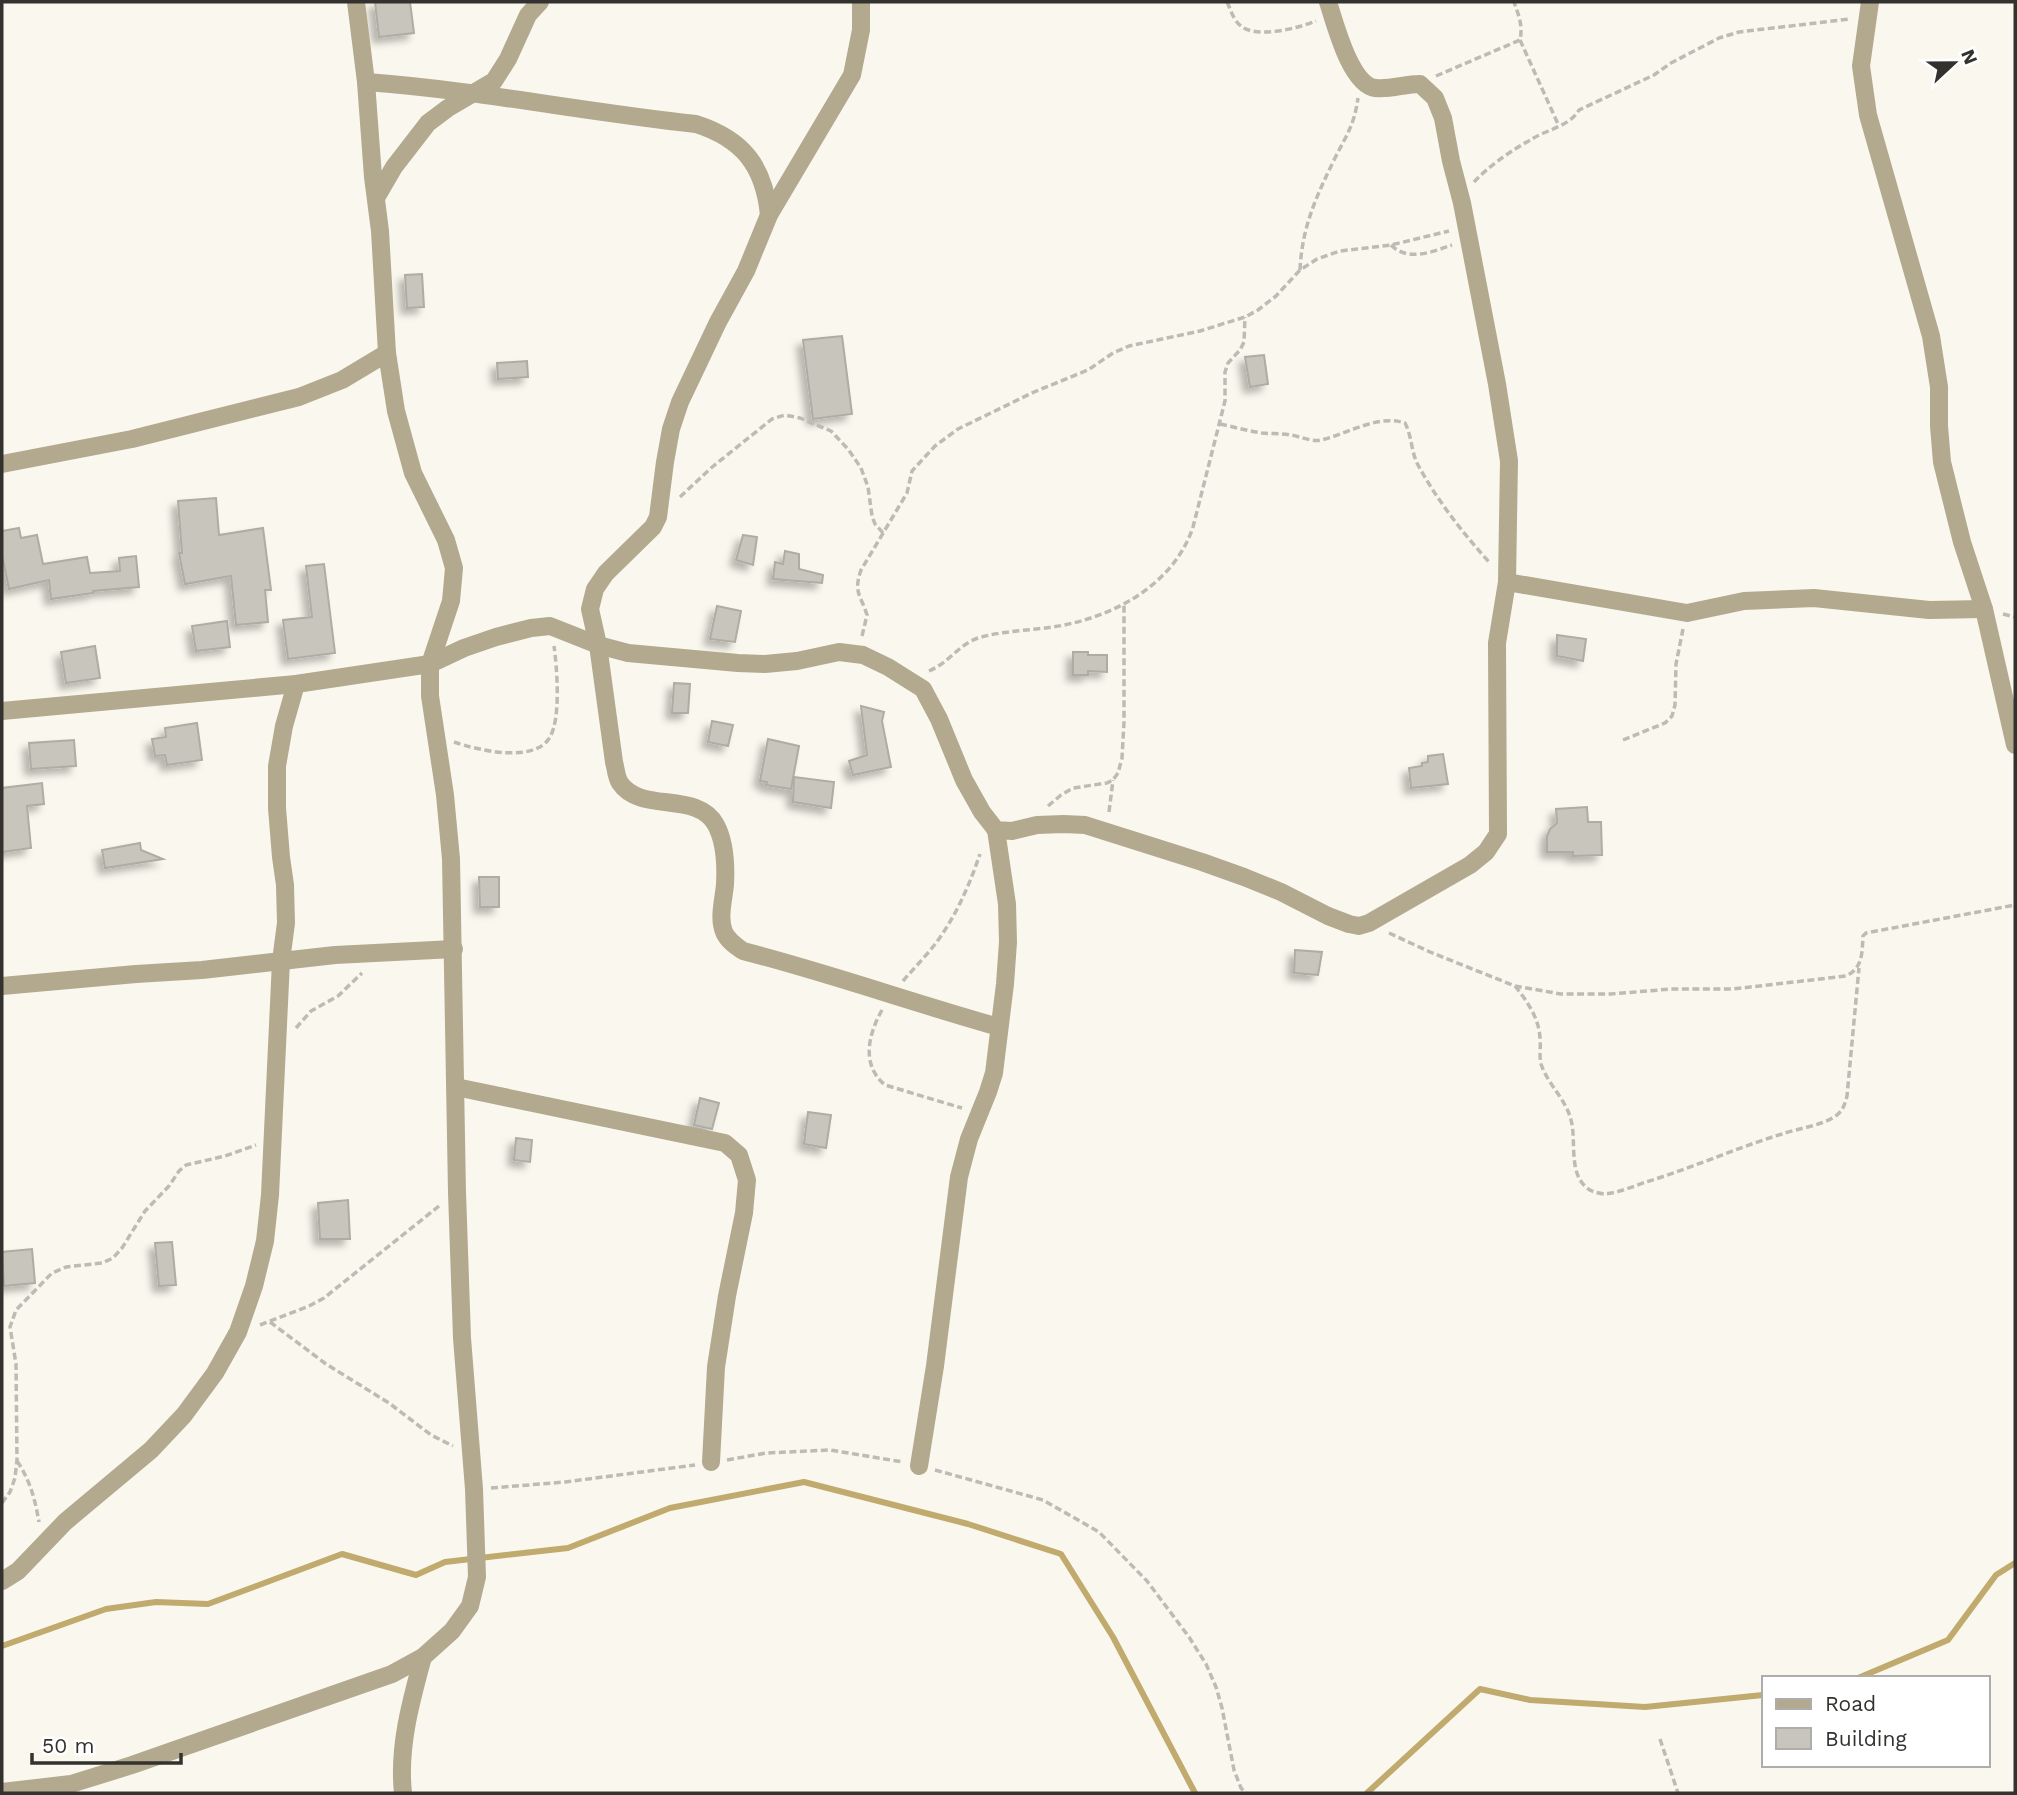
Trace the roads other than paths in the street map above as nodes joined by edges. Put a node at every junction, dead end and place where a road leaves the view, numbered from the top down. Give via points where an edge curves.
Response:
1 (356, 2) edge
2 (540, 2) edge
3 (861, 2) edge
4 (1330, 8) edge
5 (1870, 8) edge
6 (366, 82) junction
7 (472, 93) junction
8 (376, 198) junction
9 (769, 215) junction
10 (387, 353) junction
11 (2, 464) edge
12 (1507, 582) junction
13 (1984, 609) junction
14 (598, 645) junction
15 (430, 664) junction
16 (296, 684) junction
17 (2, 711) edge
18 (2015, 744) edge
19 (993, 826) junction
20 (454, 949) junction
21 (281, 961) junction
22 (2, 986) edge
23 (999, 1027) junction
24 (456, 1087) junction
25 (711, 1462) road end
26 (919, 1466) road end
27 (2, 1581) edge
28 (423, 1657) junction
29 (74, 1788) edge
30 (2, 1791) edge
31 (403, 1793) edge

1 - 6 street
2 - 7 street via 528,15 502,71
3 - 9 street via 852,75
4 - 12 street via 1359,79 1372,88 1420,84 1435,98 1443,118 1509,461
5 - 13 street via 1861,66 1868,115 1931,336 1942,461
6 - 7 street
6 - 8 street
7 - 8 street via 428,123
7 - 9 street via 716,130 740,147 759,173
8 - 10 street
9 - 14 street via 680,402 671,429 658,517 595,589 590,609
10 - 11 street via 342,380 299,397 132,439
10 - 15 street via 413,473 446,540 454,568 451,601
12 - 13 street via 1688,613 1744,601 1814,598 1929,610
12 - 19 street via 1497,643 1498,834 1471,865 1368,923 1349,924 1244,877 1085,825 1037,825 1012,831
13 - 18 street
14 - 15 street via 550,626 531,628 464,648
14 - 19 street via 628,653 738,663 797,661 839,652 863,655 923,689 964,780
14 - 23 street via 618,781 628,793 702,811 715,823 723,846 721,918 732,943 743,951
15 - 16 street
15 - 20 street via 450,846
16 - 17 street
16 - 21 street via 277,766 286,923
19 - 23 street via 1007,904
20 - 21 street
20 - 24 street
21 - 22 street
21 - 27 street via 265,1241 238,1332 184,1415 65,1522 19,1571
23 - 26 street via 993,1073 959,1177
24 - 25 street via 725,1143 739,1155 747,1180 744,1213 716,1367
24 - 28 street via 462,1338 477,1577 470,1606 452,1631
28 - 29 street via 392,1674
28 - 31 street via 406,1728
29 - 30 street

